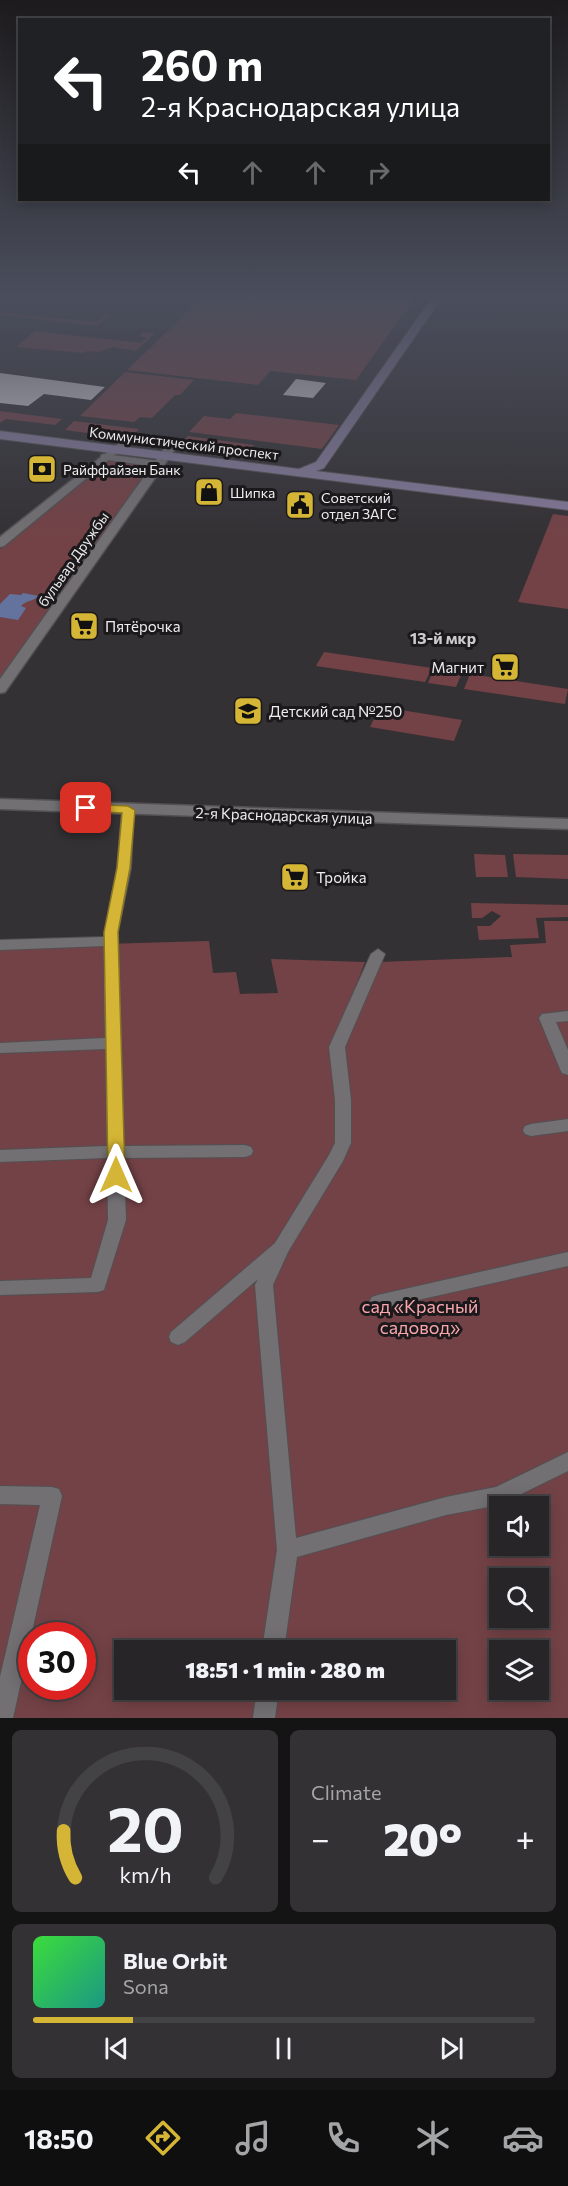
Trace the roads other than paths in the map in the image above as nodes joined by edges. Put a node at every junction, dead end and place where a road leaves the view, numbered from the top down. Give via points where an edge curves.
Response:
1 (380, 379) edge
2 (0, 433) edge
3 (114, 449) junction
4 (164, 456) junction
5 (320, 465) junction
6 (302, 472) junction
7 (329, 475) junction
8 (568, 506) edge
9 (0, 543) edge
10 (0, 688) edge
11 (0, 804) edge
12 (128, 810) junction
13 (568, 824) edge
14 (111, 941) junction
15 (0, 945) edge
16 (378, 954) dead end
17 (568, 1016) edge
18 (114, 1043) junction
19 (0, 1047) edge
20 (568, 1069) edge
21 (568, 1125) edge
22 (531, 1130) dead end
23 (245, 1151) dead end
24 (116, 1152) junction
25 (0, 1156) edge
26 (281, 1248) junction
27 (568, 1258) edge
28 (0, 1288) edge
29 (378, 1302) dead end
30 (178, 1337) dead end
31 (568, 1461) edge
32 (0, 1495) edge
33 (286, 1550) junction
34 (274, 1640) edge
35 (266, 1700) edge
36 (2, 1718) edge
37 (264, 1718) edge

1 - 5 main road
2 - 3 main road, Коммунистический проспект
3 - 4 main road, Коммунистический проспект
3 - 9 street
4 - 5 main road, Коммунистический проспект
4 - 6 main road, Коммунистический проспект
4 - 10 street, бульвар Дружбы
5 - 6 main road
5 - 7 main road
6 - 7 main road, Коммунистический проспект
7 - 8 main road, Коммунистический проспект
11 - 12 street, 2-я Краснодарская улица
12 - 13 street, 2-я Краснодарская улица
12 - 14 street via 124,868
14 - 15 street
14 - 18 street
16 - 26 street via 337,1047 343,1143
17 - 20 street via 547,1018
18 - 19 street
18 - 24 street
21 - 22 street
23 - 24 street
24 - 25 street
24 - 28 street via 117,1220 98,1285
26 - 30 street
26 - 33 street via 264,1285
27 - 29 street
31 - 33 street via 499,1496 446,1506
32 - 36 street via 52,1496
33 - 34 street
35 - 37 street

